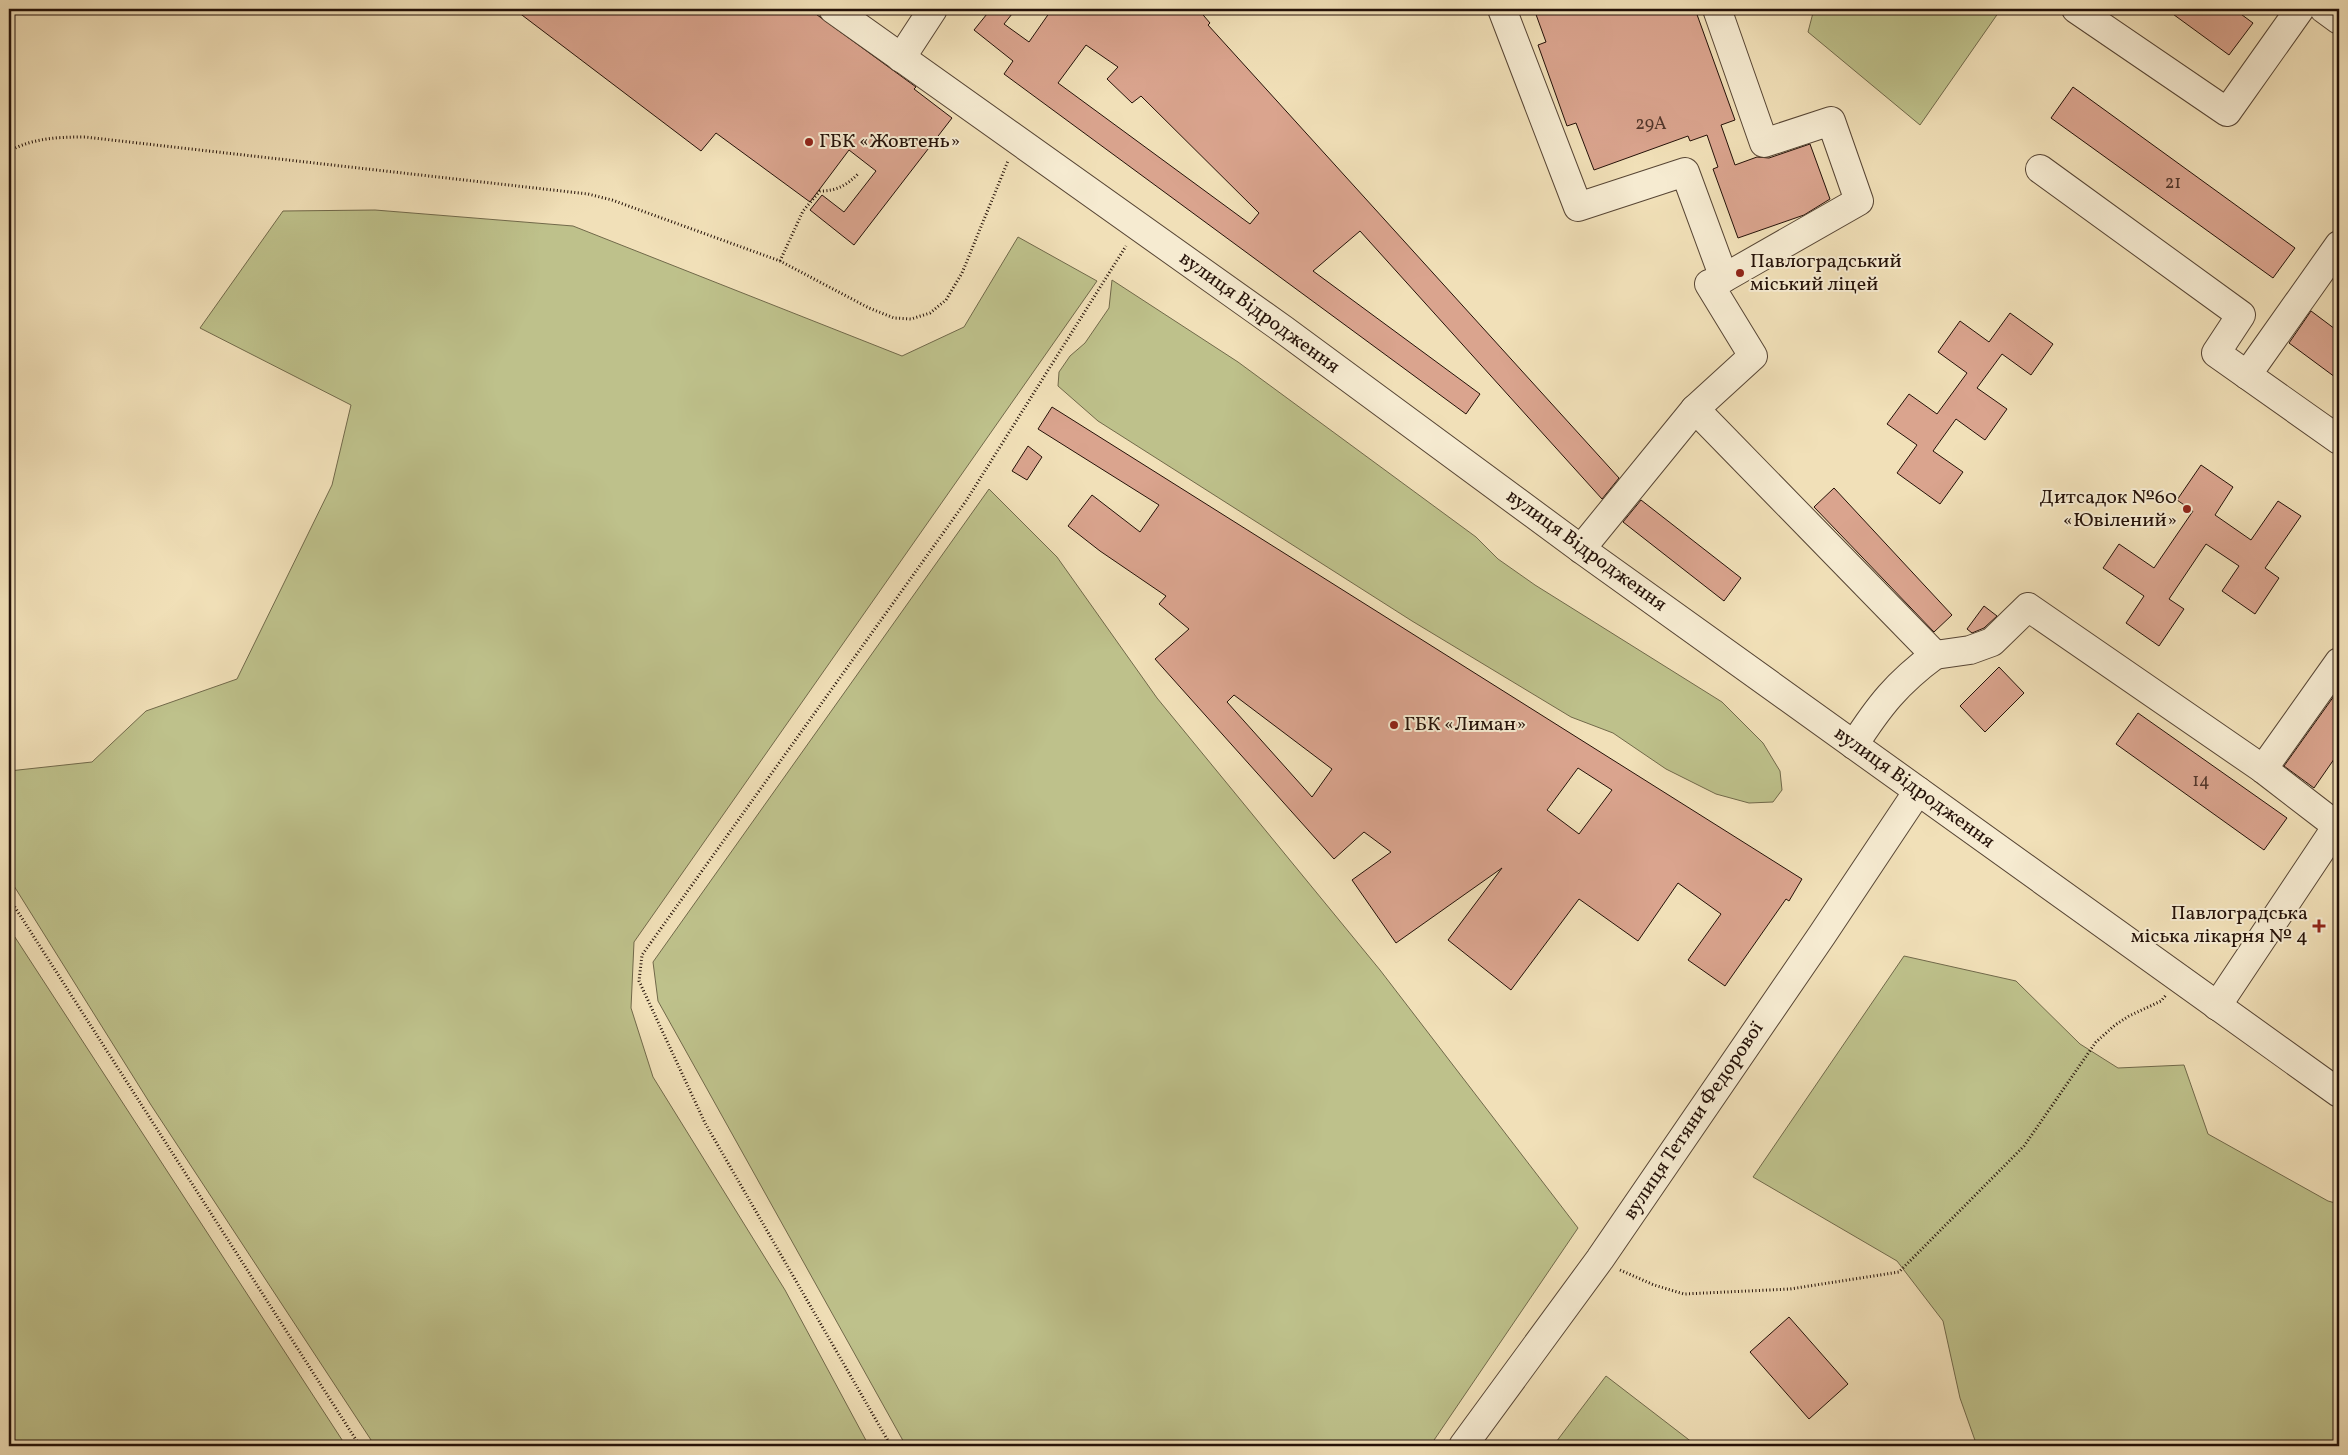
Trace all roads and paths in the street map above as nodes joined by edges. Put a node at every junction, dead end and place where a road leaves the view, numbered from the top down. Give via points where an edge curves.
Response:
1 (833, 9) edge
2 (933, 9) edge
3 (1502, 9) edge
4 (1717, 9) edge
5 (2076, 9) edge
6 (2300, 9) edge
7 (2324, 9) edge
8 (2339, 20) edge
9 (901, 58) junction
10 (1017, 140) junction
11 (9, 150) edge
12 (2040, 169) dead end
13 (859, 173) dead end
14 (1138, 226) junction
15 (2339, 245) edge
16 (780, 262) junction
17 (1724, 278) junction
18 (2247, 375) junction
19 (1695, 409) junction
20 (2339, 440) edge
21 (1582, 549) junction
22 (1934, 655) junction
23 (2339, 662) edge
24 (1854, 745) junction
25 (2263, 769) junction
26 (1918, 790) junction
27 (2338, 824) edge
28 (9, 898) edge
29 (2179, 979) junction
30 (2217, 1006) junction
31 (2339, 1093) edge
32 (1600, 1259) junction
33 (360, 1446) edge
34 (891, 1446) edge
35 (1463, 1446) edge

1 - 9 street, вулиця Відродження
2 - 9 street
3 - 17 street via 1578,206 1685,172
4 - 17 street via 1764,143 1831,121 1859,201
5 - 6 street via 2227,112
7 - 8 street
9 - 10 street, вулиця Відродження
10 - 14 street, вулиця Відродження
10 - 16 path via 962,273 946,300 930,313 911,319 894,318
11 - 16 path via 48,137 85,137 588,194
12 - 18 street via 2241,315 2216,353
13 - 16 path via 847,186 820,191 803,211
14 - 21 street, вулиця Відродження
14 - 34 path via 966,501 642,955 639,982 705,1123
15 - 18 street
17 - 19 street via 1709,284 1753,356
18 - 20 street
19 - 21 street
19 - 22 street
21 - 24 street, вулиця Відродження
22 - 24 street via 1882,702
22 - 25 street via 1970,650 1992,642 2028,607
23 - 25 street
24 - 26 street, вулиця Відродження
25 - 27 street
26 - 29 street, вулиця Відродження
26 - 32 street, вулиця Тетяни Федорової
27 - 30 street
28 - 33 path
29 - 30 street, вулиця Відродження
29 - 32 path via 2161,1001 2129,1016 2096,1042 2024,1146 1899,1272 1790,1289 1684,1294 1654,1285
30 - 31 street, вулиця Відродження
32 - 35 street, вулиця Тетяни Федорової

